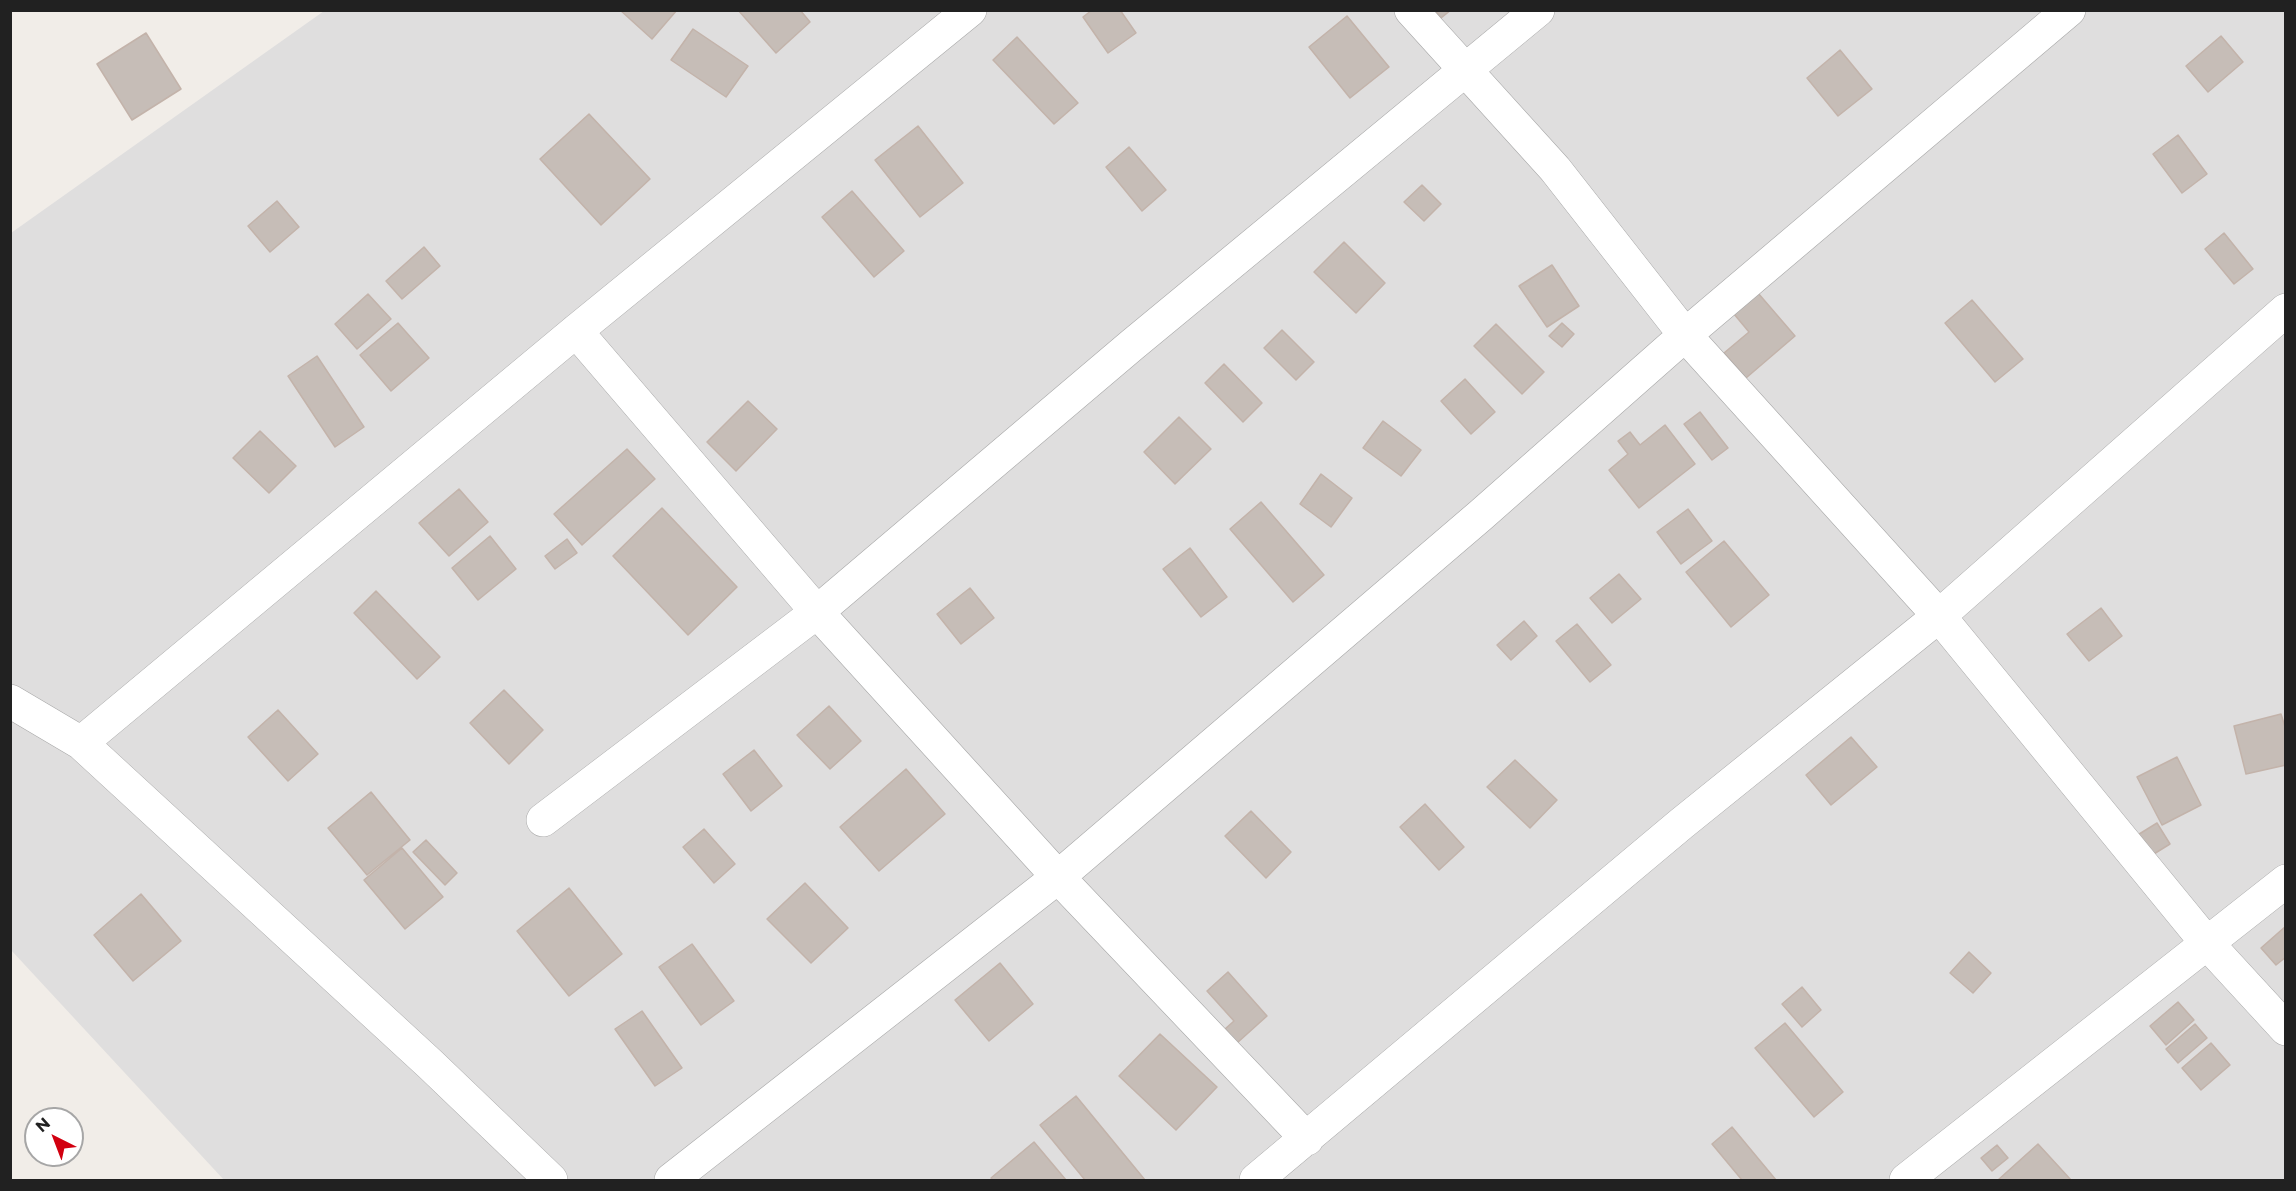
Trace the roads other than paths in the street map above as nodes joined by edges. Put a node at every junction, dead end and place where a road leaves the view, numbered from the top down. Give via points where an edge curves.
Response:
1 (970, 10) edge
2 (1411, 10) edge
3 (1538, 10) edge
4 (2069, 10) edge
5 (1464, 70) junction
6 (2286, 310) edge
7 (576, 331) junction
8 (1685, 335) junction
9 (817, 612) junction
10 (1939, 616) junction
11 (10, 701) edge
12 (81, 743) junction
13 (543, 819) dead end
14 (1058, 877) junction
15 (2286, 881) edge
16 (2206, 942) junction
17 (2286, 1029) edge
18 (1307, 1139) junction
19 (551, 1180) edge
20 (671, 1180) edge
21 (1256, 1180) edge
22 (1906, 1180) edge

1 - 7 street
2 - 5 street
3 - 5 street
4 - 8 street
5 - 8 street via 1555,169
5 - 9 street
6 - 10 street
7 - 9 street
7 - 12 street
8 - 10 street
8 - 14 street
9 - 13 street
9 - 14 street
10 - 16 street
10 - 18 street via 1681,824
11 - 12 street
12 - 19 street
14 - 18 street
14 - 20 street
15 - 16 street
16 - 17 street
16 - 22 street
18 - 21 street

